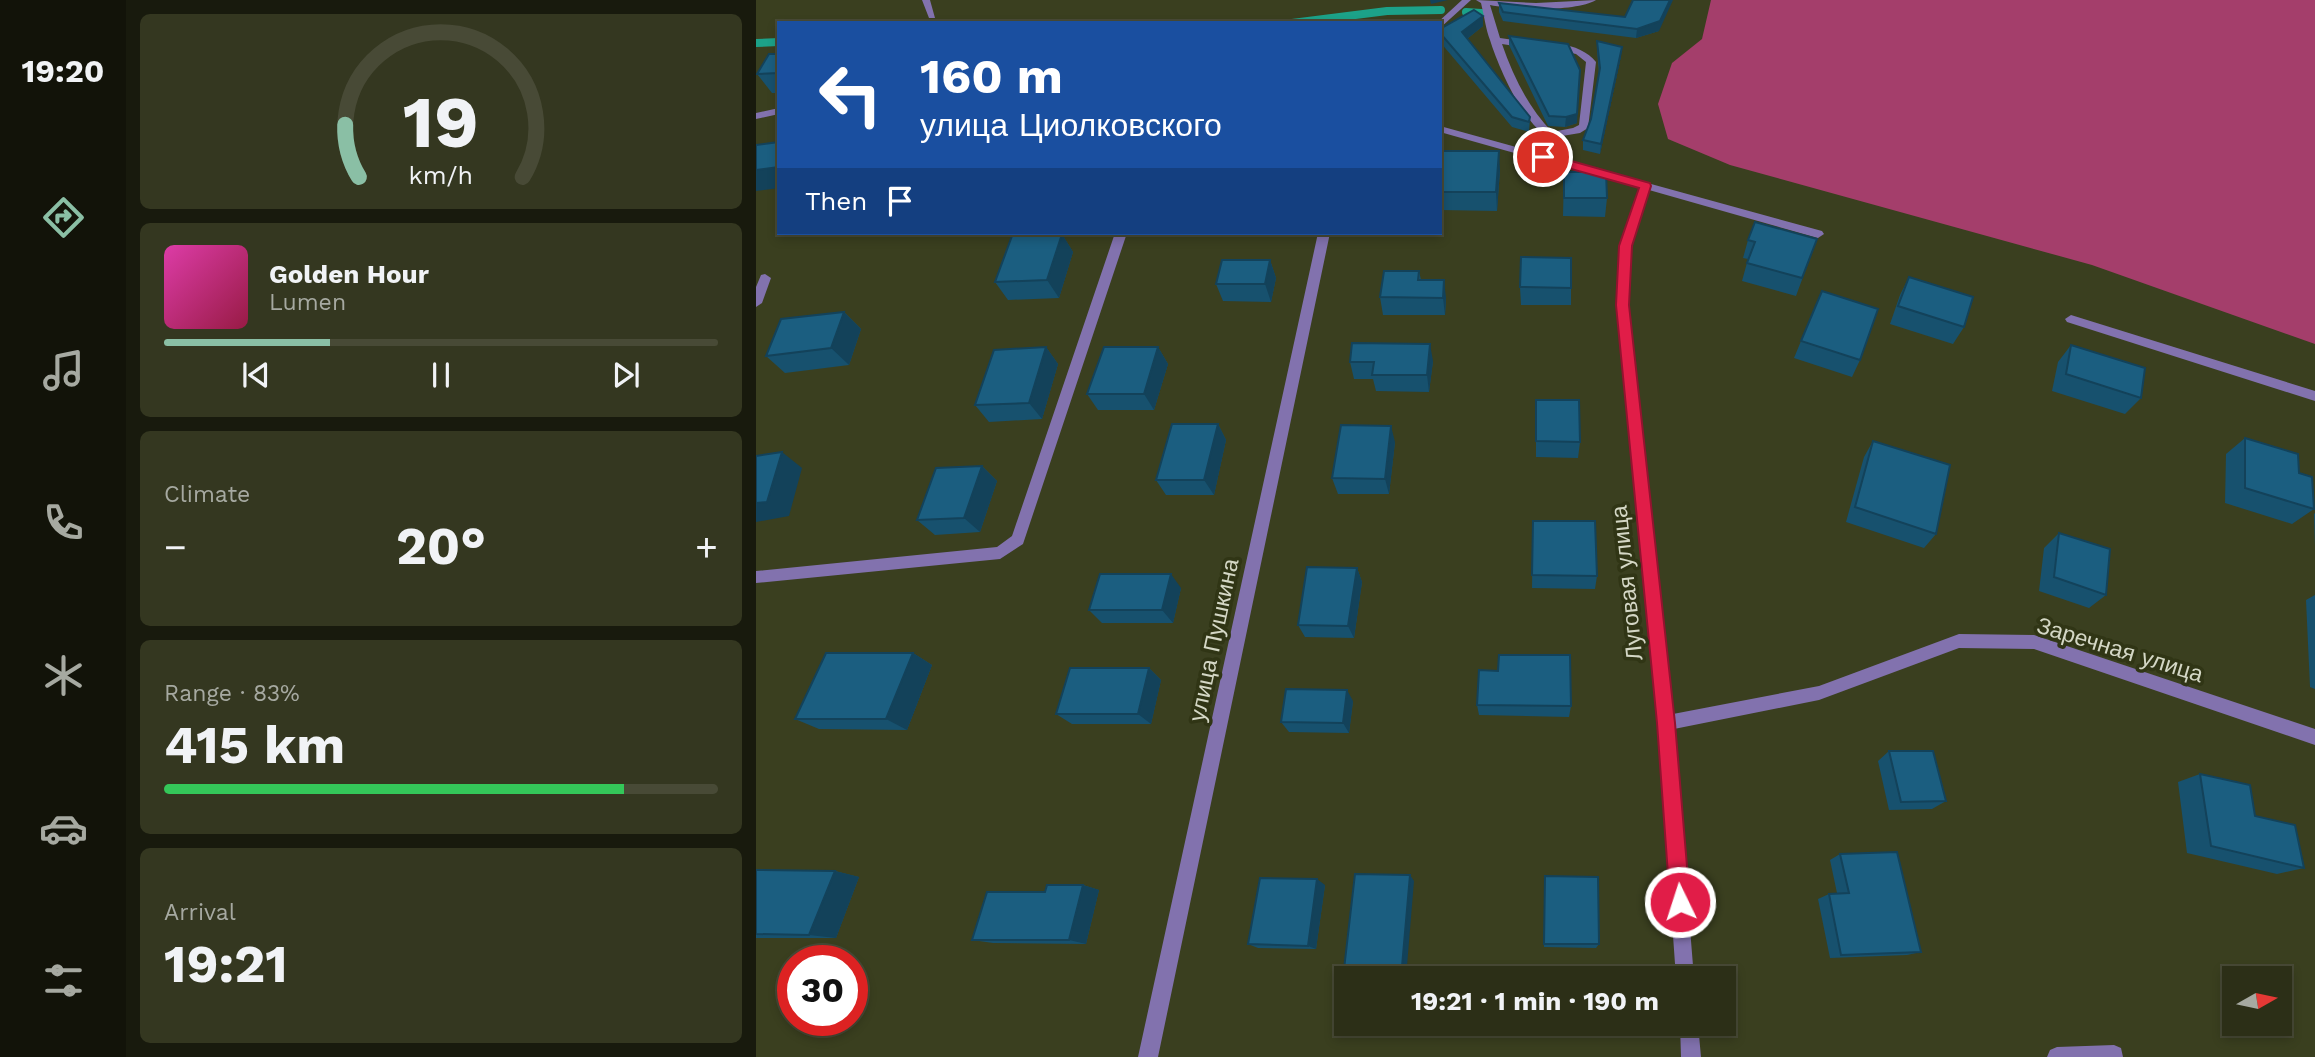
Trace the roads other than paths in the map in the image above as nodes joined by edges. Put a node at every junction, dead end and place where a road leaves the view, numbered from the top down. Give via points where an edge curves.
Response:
1 (926, 0) edge
2 (1467, 0) edge
3 (1592, 0) edge
4 (1483, 1) edge
5 (932, 16) dead end
6 (1442, 23) edge
7 (1494, 40) junction
8 (777, 111) edge
9 (756, 116) edge
10 (1442, 130) edge
11 (1645, 186) junction
12 (1818, 234) dead end
13 (1120, 235) edge
14 (1324, 235) edge
15 (765, 278) dead end
16 (756, 303) edge
17 (2071, 319) dead end
18 (2315, 396) edge
19 (756, 577) edge
20 (1666, 723) junction
21 (2315, 737) edge
22 (1684, 966) edge
23 (1690, 1036) edge
24 (2113, 1055) edge
25 (1148, 1057) edge
26 (1691, 1057) edge
27 (2057, 1057) edge

1 - 5 street
2 - 6 street
3 - 4 street via 1542,8
4 - 7 street
7 - 7 street via 1535,122 1550,135 1584,127 1591,78 1588,56
8 - 9 street
10 - 11 street
11 - 12 street
11 - 20 street, Луговая улица via 1625,246 1622,305
13 - 19 street via 1018,540 1000,553
14 - 25 street, улица Пушкина
15 - 16 street
17 - 18 street
20 - 21 street, Заречная улица via 1819,693 1959,641 2034,642
20 - 22 street, Луговая улица
23 - 26 street
24 - 27 street

